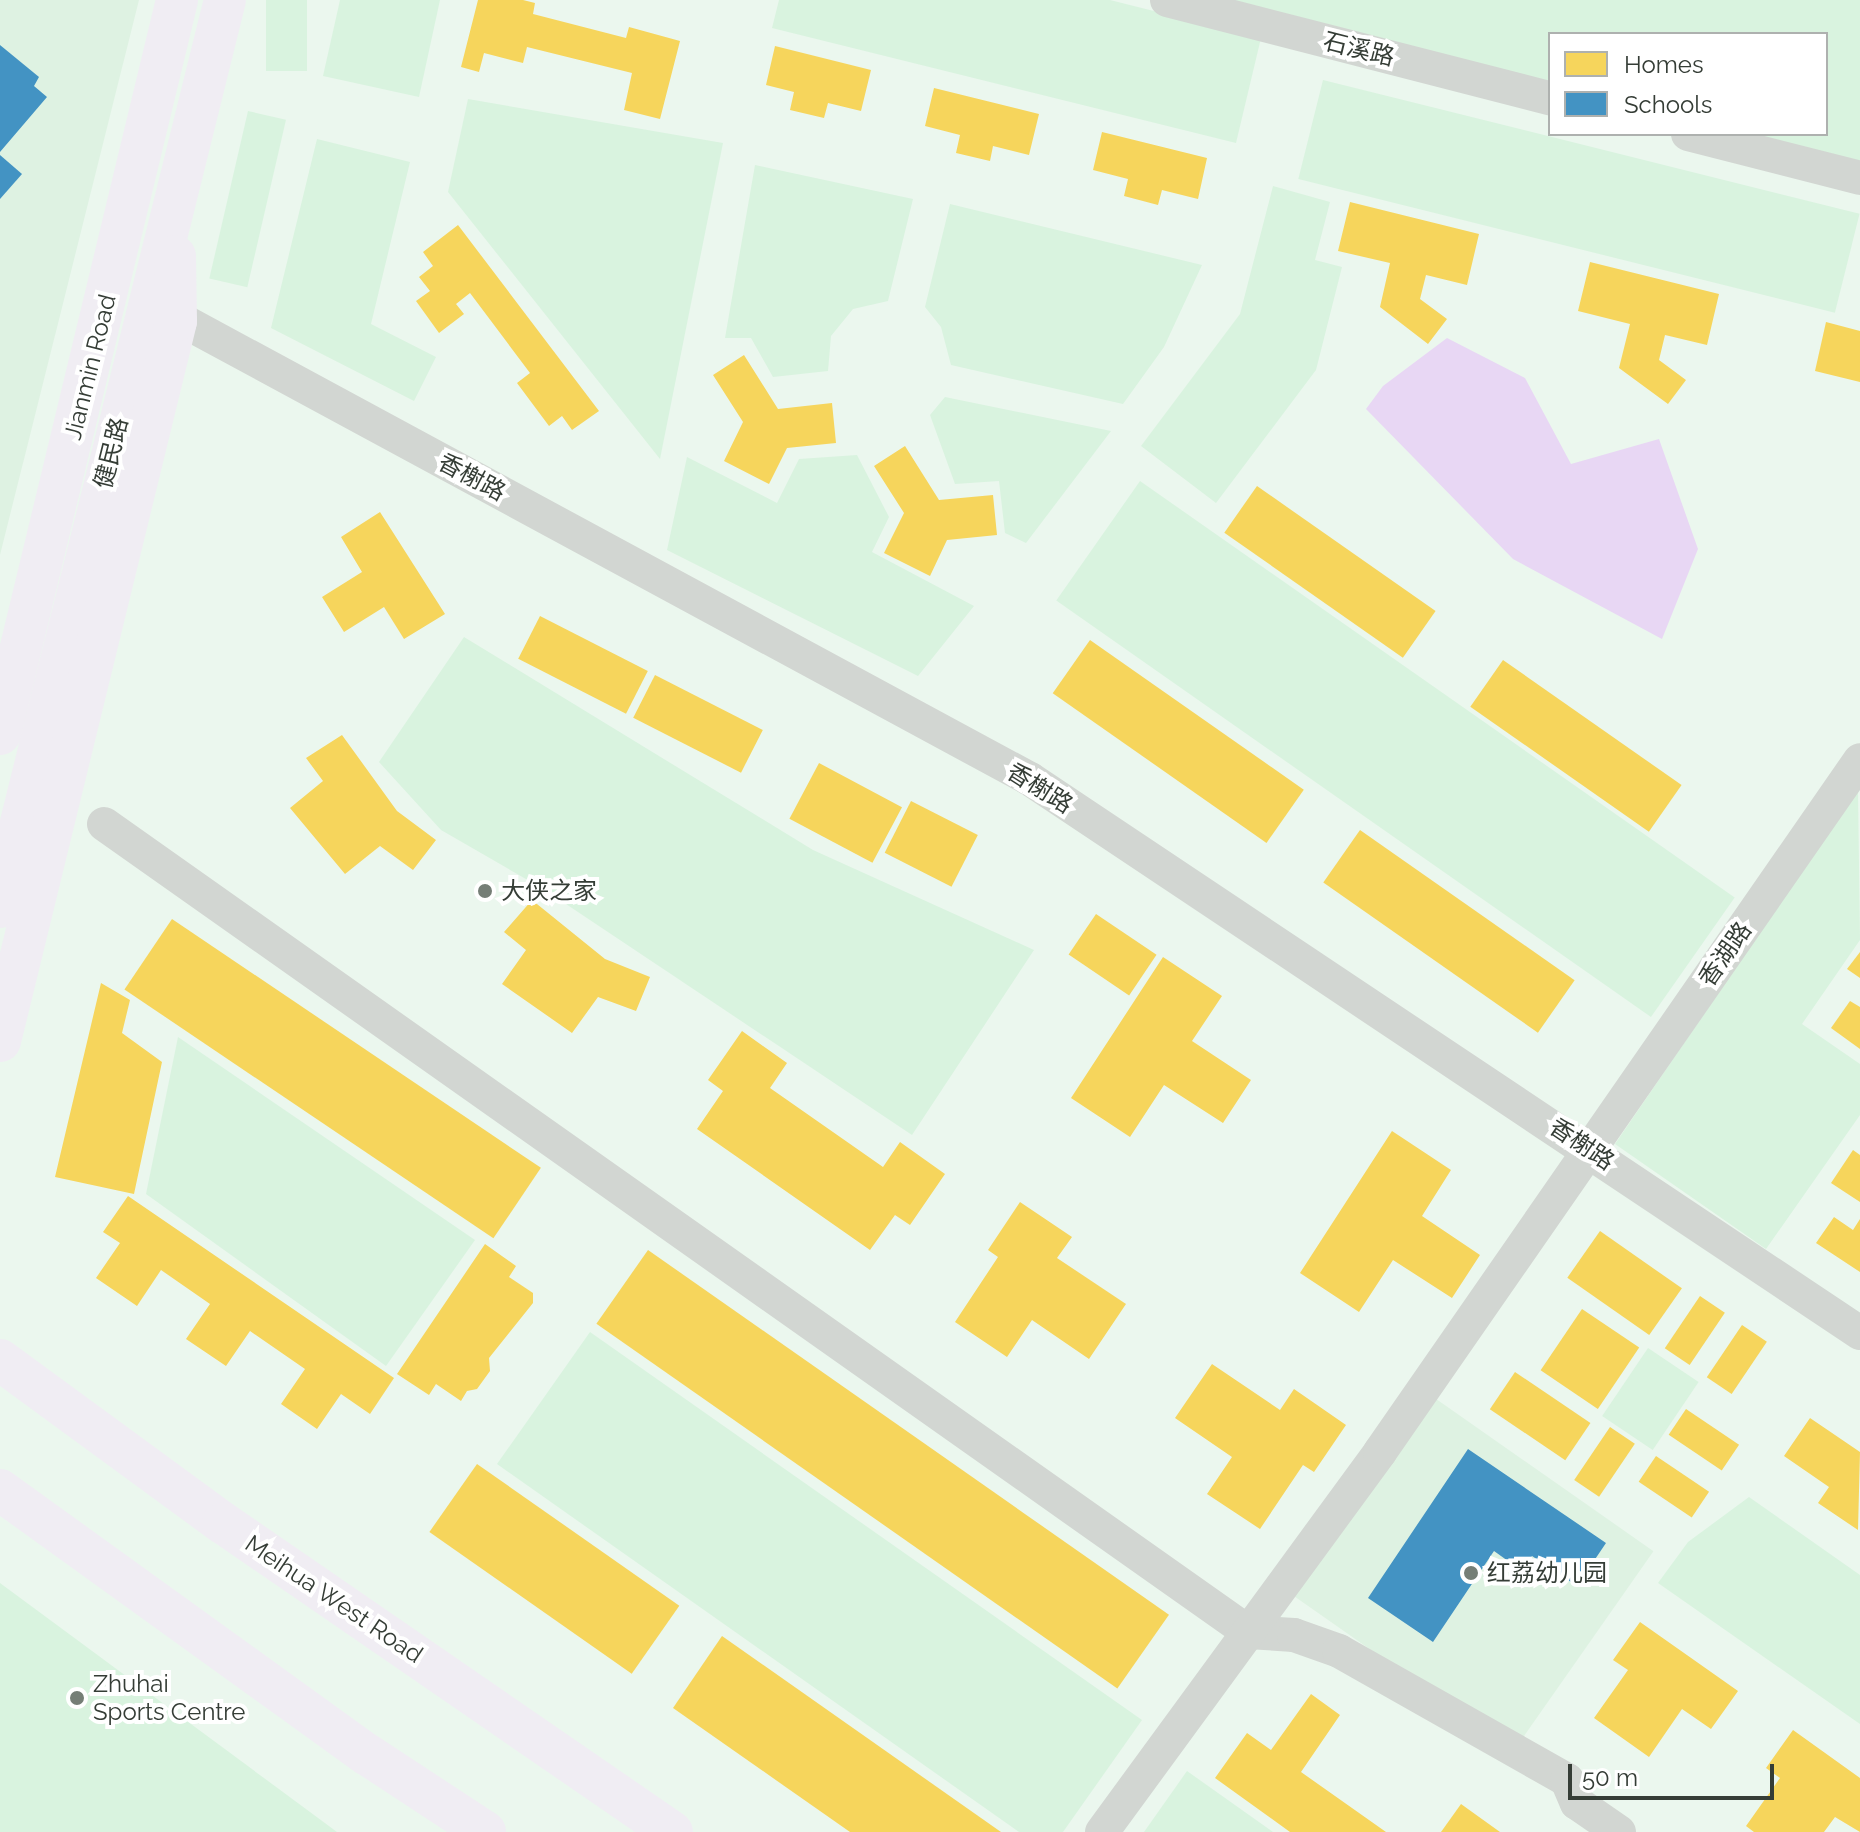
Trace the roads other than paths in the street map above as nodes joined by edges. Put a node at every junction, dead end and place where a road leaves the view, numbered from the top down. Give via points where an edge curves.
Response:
1 (177, 0) edge
2 (225, 0) edge
3 (1167, 0) edge
4 (1548, 97) edge
5 (1696, 136) edge
6 (140, 166) junction
7 (1860, 178) edge
8 (174, 198) junction
9 (176, 317) junction
10 (0, 650) edge
11 (0, 734) edge
12 (1860, 760) edge
13 (104, 824) dead end
14 (0, 907) edge
15 (0, 1041) edge
16 (1590, 1149) junction
17 (1860, 1333) edge
18 (0, 1360) edge
19 (0, 1490) edge
20 (0, 1519) edge
21 (161, 1604) junction
22 (1248, 1632) junction
23 (485, 1832) edge
24 (672, 1832) edge
25 (1102, 1832) edge
26 (1619, 1832) edge

1 - 6 main road, Jianmin Road
2 - 8 main road, 健民路
3 - 4 street, 石溪路
5 - 7 street
6 - 10 main road via 103,270
6 - 11 main road, Jianmin Road
8 - 9 main road
8 - 14 main road, 健民路
9 - 15 main road
9 - 16 street, 香榭路 via 1030,779
12 - 16 street, 香湖路
13 - 22 street
16 - 17 street, 香榭路
16 - 22 street, 香湖路
18 - 24 main road, Meihua West Road via 223,1523
19 - 21 main road
20 - 21 main road via 84,1573
21 - 23 main road via 368,1755
22 - 25 street, 香湖路
22 - 26 street via 1294,1635 1339,1651 1567,1780 1577,1803

